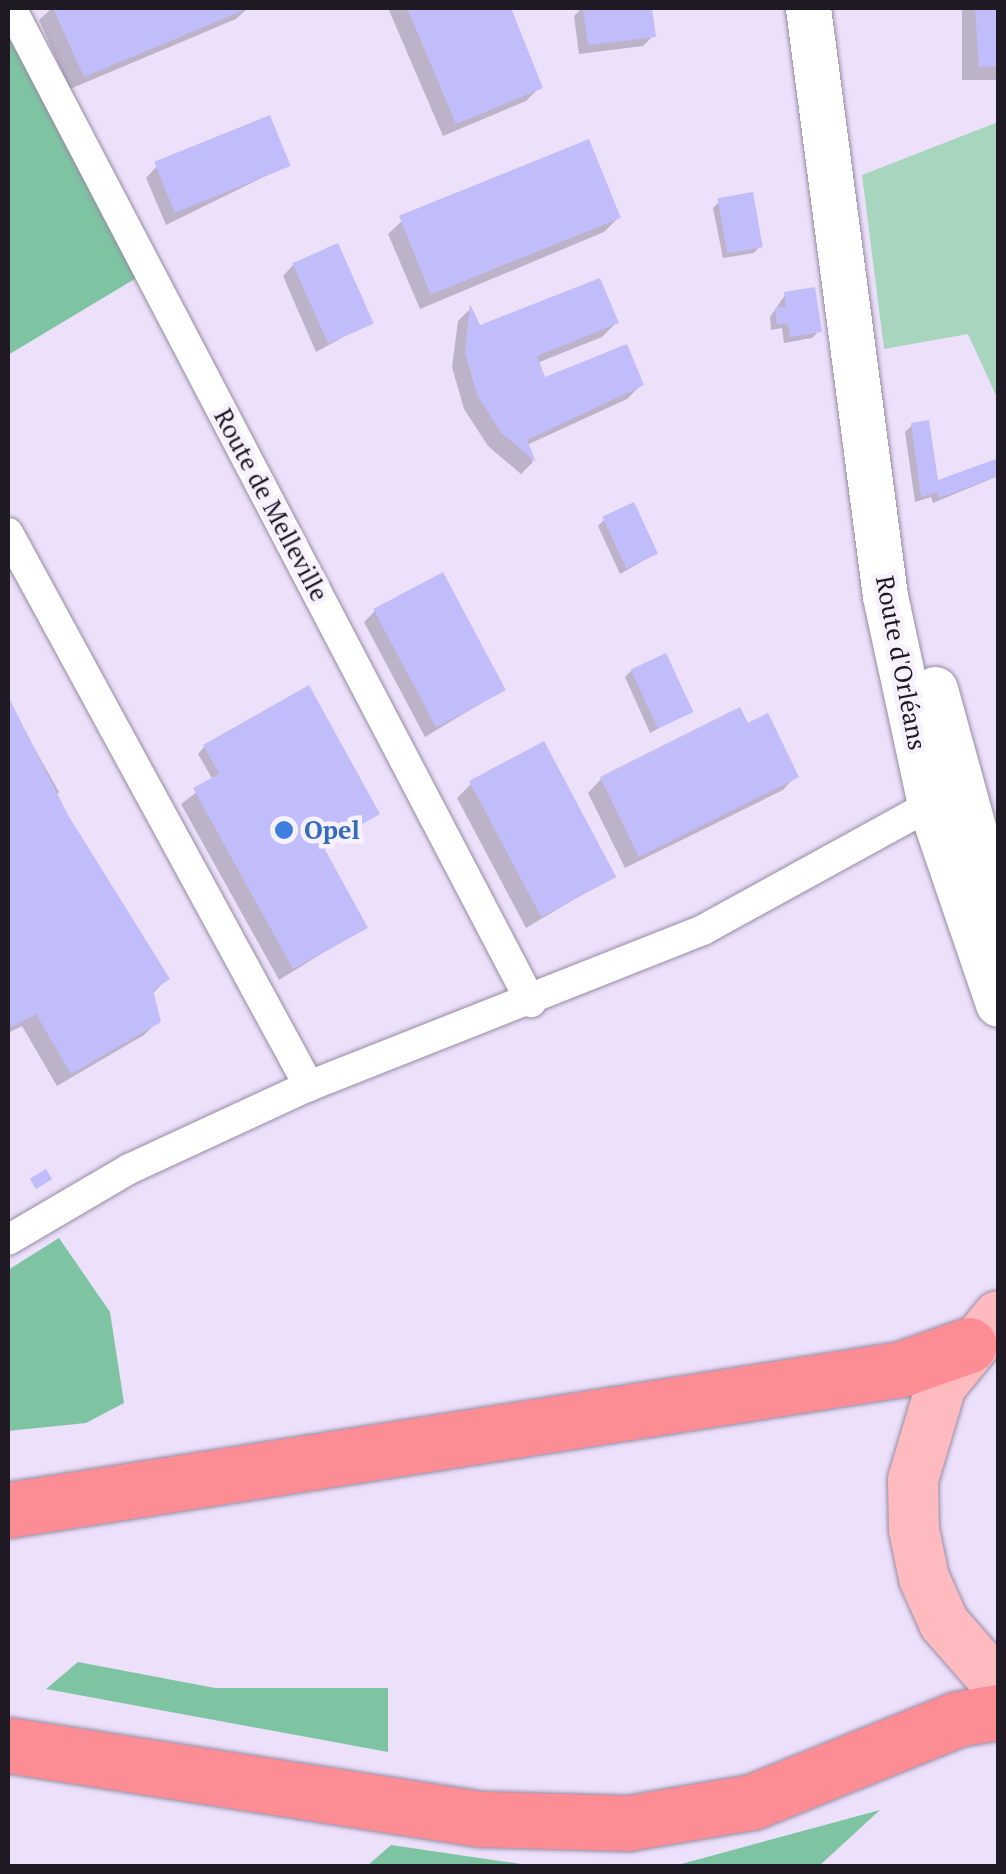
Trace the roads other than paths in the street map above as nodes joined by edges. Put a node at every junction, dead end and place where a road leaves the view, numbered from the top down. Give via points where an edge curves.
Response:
1 (11, 8) edge
2 (808, 8) edge
3 (849, 312) junction
4 (8, 534) edge
5 (930, 804) junction
6 (998, 917) edge
7 (531, 1002) junction
8 (998, 1004) edge
9 (310, 1086) junction
10 (8, 1240) edge
11 (984, 1331) edge
12 (8, 1510) edge
13 (998, 1685) edge
14 (998, 1712) edge
15 (8, 1744) edge

1 - 7 street, Route de Melleville
2 - 3 main road, Route d'Orléans
3 - 5 main road, Route d'Orléans via 885,596
3 - 6 main road, Route d'Orléans via 875,390 924,645
4 - 9 street
5 - 7 street via 703,930
5 - 8 main road, Route d'Orléans
7 - 9 street
9 - 10 street via 129,1170
11 - 12 highway via 901,1369
11 - 13 main road via 941,1386 922,1432 913,1480 914,1530 924,1578 944,1623
14 - 15 highway via 957,1719 752,1802 628,1824 482,1819

